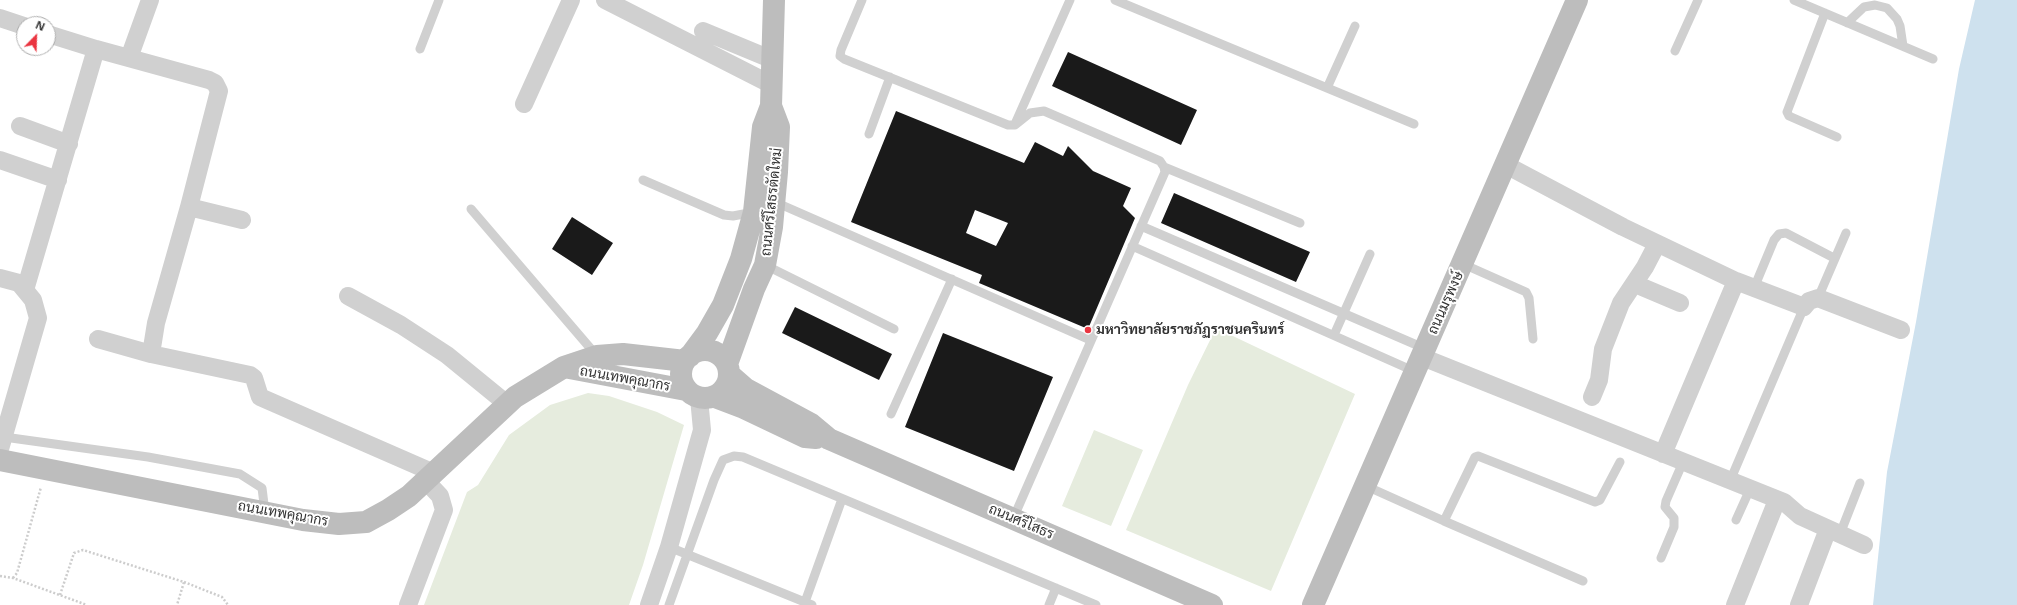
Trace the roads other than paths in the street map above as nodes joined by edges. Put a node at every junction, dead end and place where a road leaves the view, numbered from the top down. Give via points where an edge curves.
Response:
1 (150, 0) edge
2 (438, 0) edge
3 (571, 0) edge
4 (605, 0) edge
5 (774, 0) edge
6 (862, 0) edge
7 (1070, 0) edge
8 (1115, 0) edge
9 (1577, 0) edge
10 (1698, 0) edge
11 (1794, 0) edge
12 (1825, 13) junction
13 (0, 18) edge
14 (16, 23) edge
15 (1847, 23) junction
16 (1354, 26) dead end
17 (703, 31) dead end
18 (56, 37) edge
19 (1903, 46) junction
20 (420, 49) dead end
21 (96, 50) junction
22 (1675, 51) dead end
23 (129, 58) junction
24 (1933, 59) dead end
25 (773, 60) junction
26 (890, 77) junction
27 (772, 85) junction
28 (1328, 88) junction
29 (524, 104) dead end
30 (771, 106) junction
31 (1414, 124) dead end
32 (1015, 125) junction
33 (20, 126) dead end
34 (869, 134) dead end
35 (1837, 137) dead end
36 (68, 144) junction
37 (0, 160) edge
38 (1506, 165) junction
39 (1164, 168) junction
40 (58, 180) junction
41 (643, 180) dead end
42 (775, 202) junction
43 (189, 207) junction
44 (471, 209) dead end
45 (754, 212) junction
46 (242, 220) dead end
47 (1300, 222) dead end
48 (1141, 226) junction
49 (1846, 233) dead end
50 (1658, 244) junction
51 (1132, 246) junction
52 (1370, 254) dead end
53 (1834, 258) junction
54 (1463, 264) junction
55 (765, 265) junction
56 (0, 278) edge
57 (952, 279) junction
58 (1736, 281) junction
59 (1635, 284) junction
60 (1754, 288) junction
61 (24, 290) junction
62 (348, 296) dead end
63 (1680, 303) dead end
64 (1811, 303) junction
65 (1344, 313) junction
66 (894, 329) dead end
67 (1901, 330) dead end
68 (1334, 335) junction
69 (98, 339) dead end
70 (1533, 339) dead end
71 (1090, 340) junction
72 (151, 354) junction
73 (597, 356) junction
74 (687, 358) junction
75 (1421, 359) junction
76 (564, 367) junction
77 (728, 370) junction
78 (700, 395) junction
79 (1592, 397) dead end
80 (507, 404) junction
81 (891, 414) dead end
82 (829, 439) junction
83 (2, 443) edge
84 (1663, 454) junction
85 (0, 460) edge
86 (1620, 462) dead end
87 (1683, 462) junction
88 (430, 477) junction
89 (1730, 481) junction
90 (1860, 483) dead end
91 (1366, 486) junction
92 (1750, 489) junction
93 (842, 498) junction
94 (1776, 500) junction
95 (265, 512) junction
96 (1013, 519) junction
97 (1736, 520) dead end
98 (1444, 521) junction
99 (1834, 531) junction
100 (1864, 544) dead end
101 (669, 547) junction
102 (687, 554) junction
103 (1661, 558) dead end
104 (1583, 580) dead end
105 (1056, 588) junction
106 (808, 604) edge
107 (408, 605) edge
108 (649, 605) edge
109 (669, 605) edge
110 (1049, 605) edge
111 (1096, 605) edge
112 (1212, 605) edge
113 (1313, 605) edge
114 (1735, 605) edge
115 (1799, 605) edge

1 - 23 street
2 - 20 lane
3 - 29 street
4 - 27 street
5 - 25 main road, ถนนศรีโสธรตัดใหม่
6 - 26 lane via 840,56
7 - 32 lane
8 - 28 lane
9 - 38 main road, ถนนมรุพงษ์
10 - 22 lane
11 - 12 lane
12 - 15 lane
12 - 35 lane via 1787,112 1789,116
13 - 14 street
15 - 19 lane
15 - 19 lane via 1864,7 1875,5 1887,8 1900,26
16 - 28 lane
17 - 25 street
18 - 21 street
19 - 24 lane
21 - 23 street
21 - 36 street
23 - 43 street via 209,80 215,83 219,91
25 - 27 main road, ถนนศรีโสธรตัดใหม่
26 - 32 lane via 1008,125
26 - 34 lane
27 - 30 main road, ถนนศรีโสธรตัดใหม่
28 - 31 lane
30 - 42 main road, ถนนศรีโสธรตัดใหม่ via 779,127
30 - 45 main road, ถนนศรีโสธรตัดใหม่ via 763,127
32 - 39 lane via 1030,113 1044,111 1160,161
33 - 36 street
36 - 40 street
37 - 40 street
38 - 50 street
38 - 54 main road, ถนนมรุพงษ์
39 - 47 lane
39 - 48 lane via 1165,172
40 - 61 street
41 - 45 lane via 724,215
42 - 55 main road, ถนนศรีโสธรตัดใหม่
42 - 57 lane
43 - 46 street
43 - 72 street via 156,323
44 - 73 lane
45 - 74 main road, ถนนศรีโสธรตัดใหม่ via 741,259 723,305 707,334
48 - 51 lane
48 - 65 lane
49 - 53 lane
50 - 58 street
50 - 59 street
51 - 68 lane
51 - 71 lane
52 - 65 lane
53 - 60 lane via 1786,233 1779,234 1774,240
53 - 64 lane
54 - 70 lane via 1526,292 1529,298
54 - 75 main road, ถนนมรุพงษ์
55 - 66 lane
55 - 77 main road, ถนนศรีโสธรตัดใหม่ via 754,289
56 - 61 street via 19,283
57 - 71 lane
57 - 81 lane
58 - 60 street
58 - 84 street
59 - 63 street
59 - 79 street via 1621,303 1603,349 1599,380
60 - 64 street
61 - 83 street via 33,300 38,318
62 - 80 street via 401,325 447,355
64 - 67 street
64 - 89 lane
65 - 68 lane
65 - 75 lane
68 - 75 lane
69 - 72 street
71 - 96 lane
72 - 88 street via 250,375 254,378 260,397
73 - 74 main road, ถนนเทพคุณากร via 623,354
73 - 76 main road, ถนนเทพคุณากร
74 - 77 main road via 697,351 706,350 718,354
74 - 78 main road via 681,376
75 - 84 street
75 - 91 main road, ถนนมรุพงษ์
76 - 78 main road, ถนนเทพคุณากร
76 - 80 main road, ถนนเทพคุณากร via 514,397
77 - 78 main road via 728,384 722,392
77 - 82 main road, ถนนศรีโสธร via 746,389 811,424
78 - 82 main road, ถนนศรีโสธร via 744,408 805,437
78 - 101 street via 702,430
80 - 88 main road, ถนนเทพคุณากร
82 - 96 main road, ถนนศรีโสธร
83 - 95 lane via 148,457 240,474 262,488
84 - 87 street
85 - 95 main road, ถนนเทพคุณากร
86 - 98 lane via 1600,500 1595,502 1475,457
87 - 89 street
87 - 103 lane via 1666,501 1665,507 1674,518 1674,527
88 - 95 main road, ถนนเทพคุณากร via 388,510 366,522 338,524
88 - 107 street via 444,510
89 - 92 street
90 - 99 lane
91 - 98 lane
91 - 113 main road, ถนนมรุพงษ์
92 - 94 street
92 - 97 lane
93 - 102 lane via 743,457 728,457 723,460 714,480
93 - 105 lane
93 - 106 lane
94 - 99 street via 1784,502 1800,516
94 - 114 street
96 - 112 main road, ถนนศรีโสธร
98 - 104 lane
99 - 100 street
99 - 115 street
101 - 102 lane
101 - 108 street
102 - 106 lane
102 - 109 lane
105 - 110 lane
105 - 111 lane

